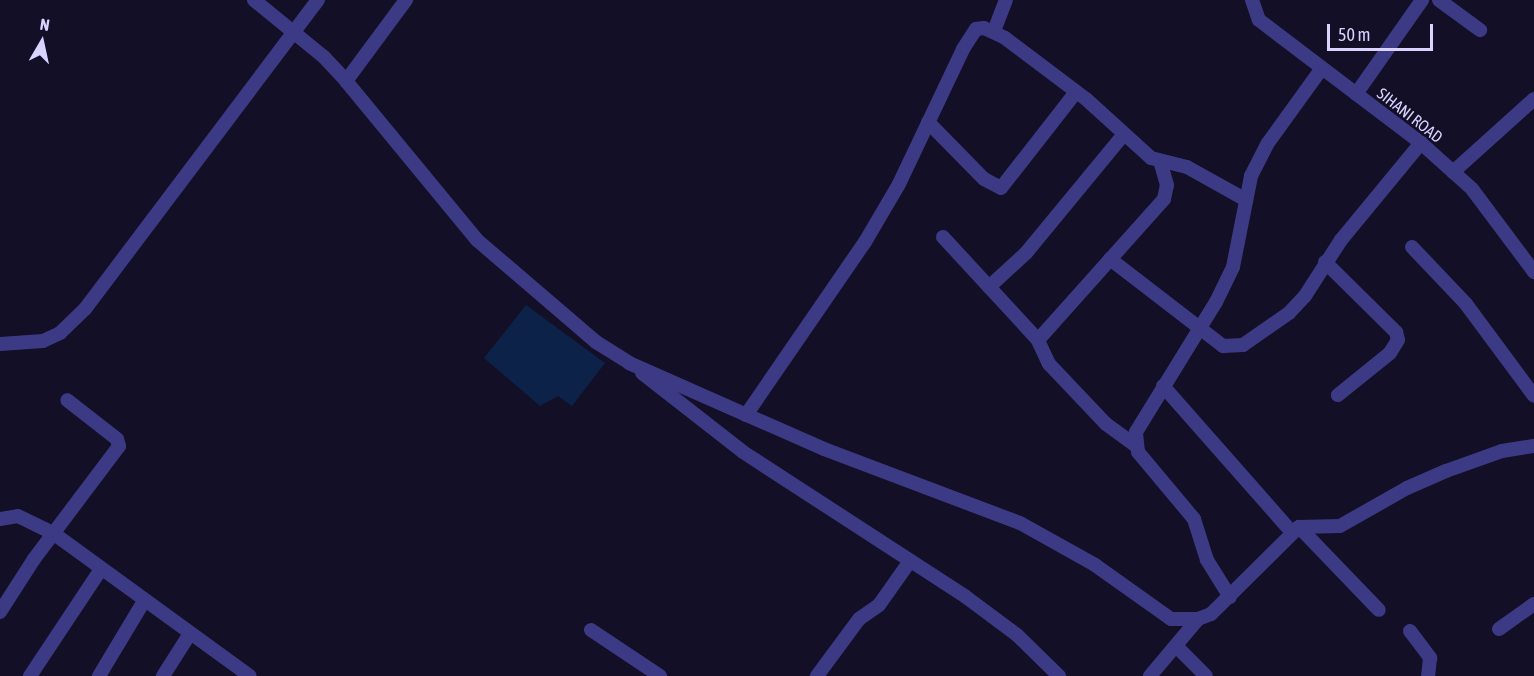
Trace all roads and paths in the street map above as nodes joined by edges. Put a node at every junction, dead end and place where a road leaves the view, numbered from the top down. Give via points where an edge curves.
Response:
1 (254, 0) edge
2 (318, 0) edge
3 (406, 0) edge
4 (1006, 0) edge
5 (1252, 0) edge
6 (1422, 0) edge
7 (1439, 0) edge
8 (1480, 30) dead end
9 (994, 31) junction
10 (297, 33) junction
11 (1322, 68) junction
12 (346, 81) junction
13 (1076, 92) junction
14 (1356, 94) junction
15 (1534, 99) edge
16 (928, 122) junction
17 (1124, 134) junction
18 (1421, 142) junction
19 (1160, 161) junction
20 (1453, 172) junction
21 (1246, 200) junction
22 (943, 237) dead end
23 (1412, 247) dead end
24 (1110, 260) junction
25 (1325, 262) junction
26 (1534, 273) edge
27 (989, 287) junction
28 (1199, 330) junction
29 (1038, 340) junction
30 (0, 344) edge
31 (629, 363) junction
32 (1163, 386) junction
33 (1338, 395) dead end
34 (1534, 396) edge
35 (67, 400) dead end
36 (746, 415) junction
37 (1135, 445) junction
38 (1534, 446) edge
39 (0, 519) edge
40 (1295, 529) junction
41 (53, 533) junction
42 (910, 561) junction
43 (101, 569) junction
44 (1230, 597) junction
45 (144, 601) junction
46 (1534, 604) edge
47 (1379, 610) dead end
48 (0, 612) edge
49 (1198, 619) junction
50 (1499, 629) dead end
51 (591, 630) dead end
52 (1410, 631) dead end
53 (189, 635) junction
54 (1176, 646) junction
55 (241, 674) edge
56 (30, 676) edge
57 (99, 676) edge
58 (163, 676) edge
59 (660, 676) edge
60 (818, 676) edge
61 (1059, 676) edge
62 (1150, 676) edge
63 (1206, 676) edge
64 (1428, 676) edge

1 - 10 street
2 - 10 street
3 - 12 street
4 - 9 street
5 - 11 street, SIHANI ROAD via 1259,20
6 - 14 street
7 - 8 street
9 - 13 street
9 - 16 street via 976,29 970,36
10 - 12 street
10 - 30 street via 79,315 60,333 43,340
11 - 14 street, SIHANI ROAD
11 - 21 street via 1268,143 1251,176
12 - 31 street via 477,240 571,323
13 - 16 street via 1001,188 984,179
13 - 17 street
14 - 18 street, SIHANI ROAD
15 - 20 street
16 - 36 street via 899,184 865,242
17 - 19 street
17 - 27 street via 1026,253
18 - 20 street, SIHANI ROAD
18 - 25 street
19 - 21 street via 1187,168
19 - 24 street via 1167,185 1164,200
20 - 26 street, SIHANI ROAD via 1493,213
21 - 28 street via 1233,267
22 - 27 street
23 - 34 street via 1472,312
24 - 28 street
24 - 29 street
25 - 28 street via 1305,296 1289,313 1242,345 1223,346
25 - 33 street via 1396,332 1398,340 1390,353
27 - 29 street
28 - 32 street
29 - 37 street via 1049,364 1106,424
31 - 36 street
31 - 42 street via 743,452
32 - 37 street via 1138,426
32 - 40 street
35 - 41 street via 117,439 119,446
36 - 49 street via 1020,523 1095,565 1171,619
37 - 44 street via 1184,502 1210,566
38 - 40 street via 1502,451 1446,471 1340,526
39 - 41 street via 18,516
40 - 44 street
40 - 47 street
41 - 43 street
41 - 48 street
42 - 60 street via 879,605 859,619
42 - 61 street via 1017,635
43 - 45 street
43 - 56 street
44 - 49 street
45 - 53 street
45 - 57 street
46 - 50 street
49 - 54 street
51 - 59 street
52 - 64 street via 1430,658
53 - 55 street
53 - 58 street
54 - 62 street
54 - 63 street

